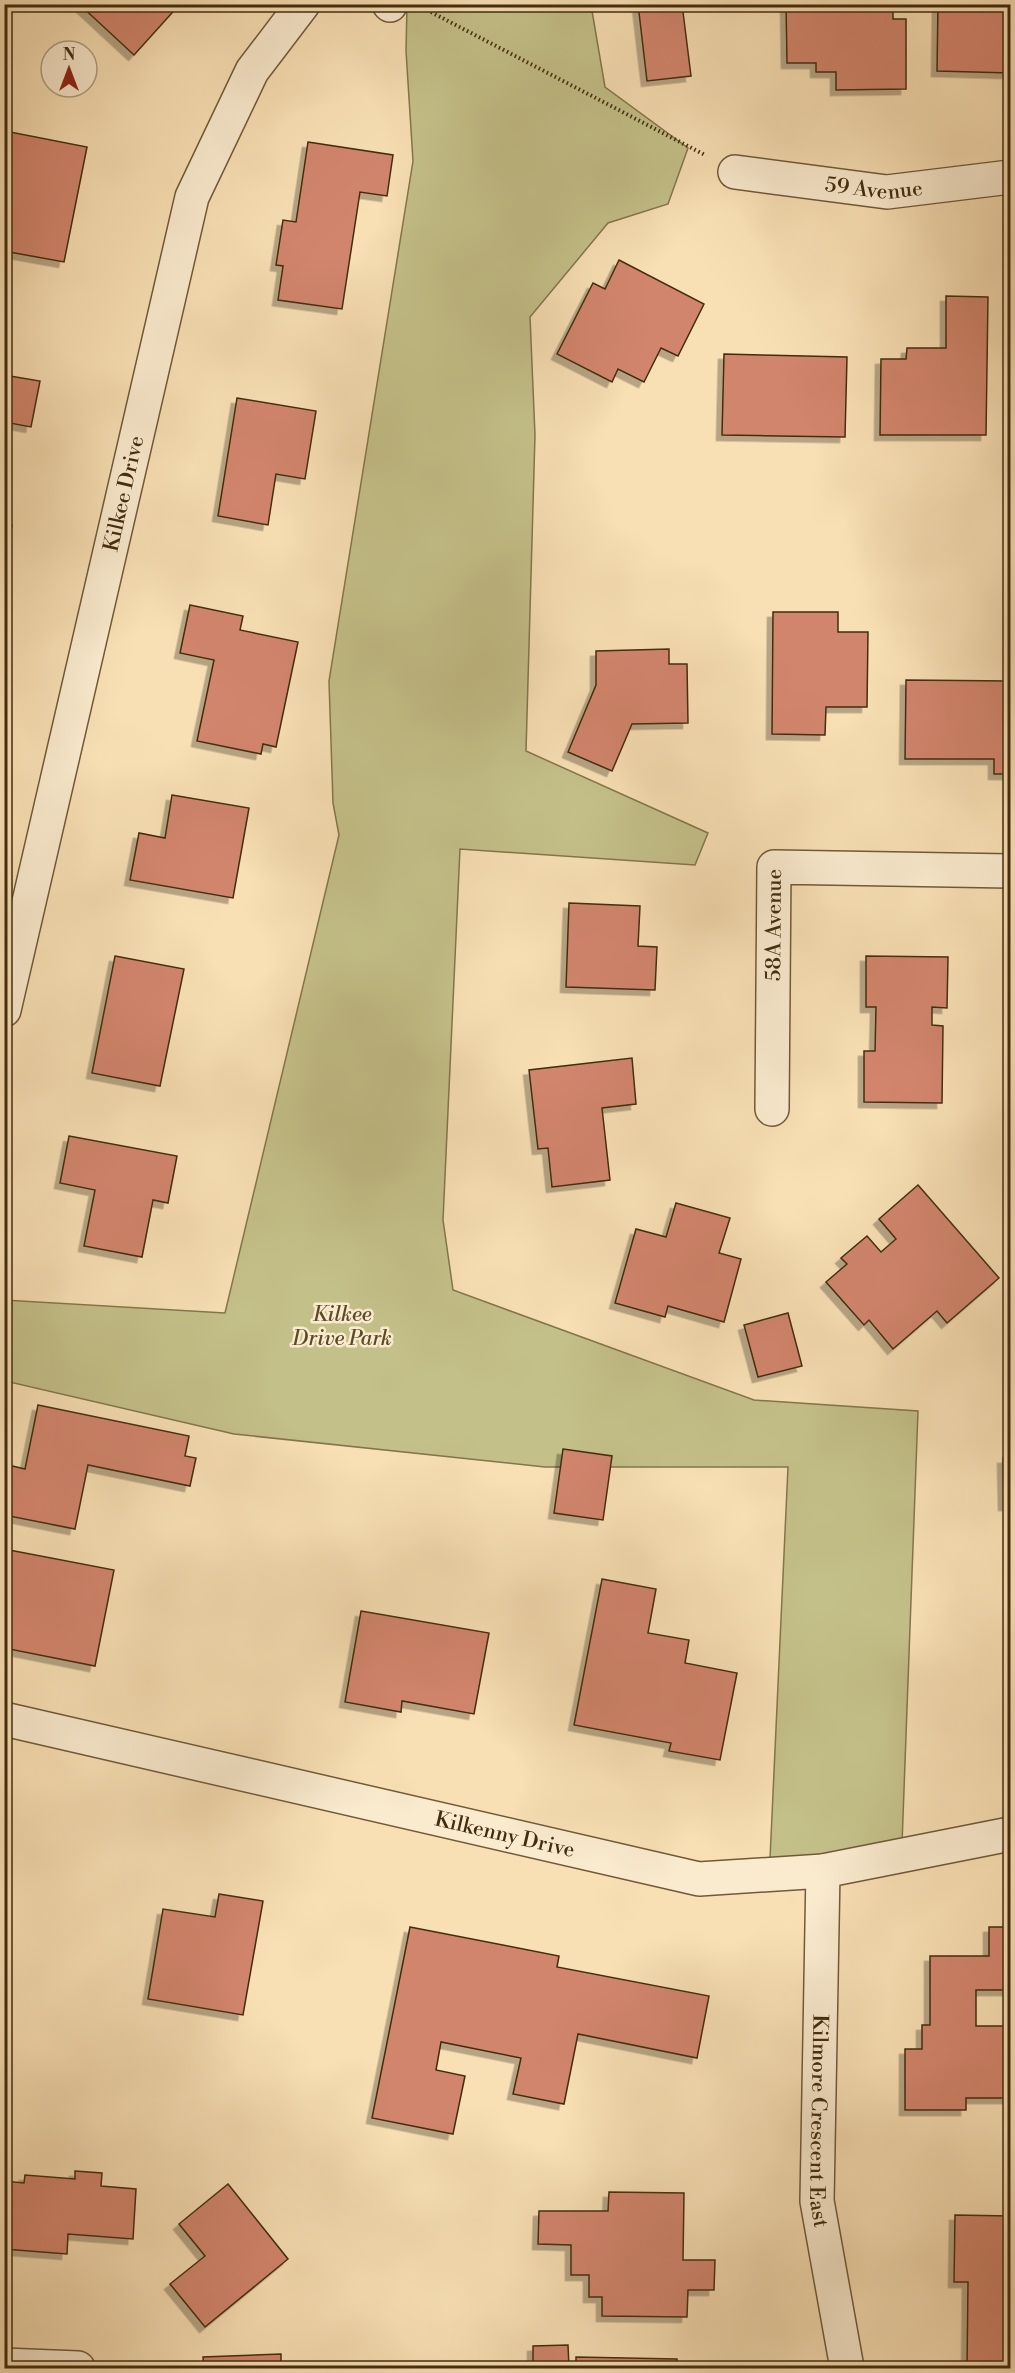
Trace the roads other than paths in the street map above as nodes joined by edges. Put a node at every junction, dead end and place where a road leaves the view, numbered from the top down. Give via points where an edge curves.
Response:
1 (303, 4) edge
2 (735, 172) dead end
3 (1011, 177) edge
4 (1011, 872) edge
5 (4, 1010) edge
6 (772, 1109) dead end
7 (4, 1719) edge
8 (1011, 1834) edge
9 (823, 1871) junction
10 (4, 2365) edge
11 (78, 2368) edge
12 (847, 2368) edge

1 - 5 street, Kilkee Drive via 252,71 192,197
2 - 3 street, 59 Avenue via 887,192
4 - 6 street, 58A Avenue via 774,867
7 - 9 street, Kilkenny Drive via 699,1879
8 - 9 street, Kilkenny Drive
9 - 12 street, Kilmore Crescent East via 817,2201
10 - 11 street

